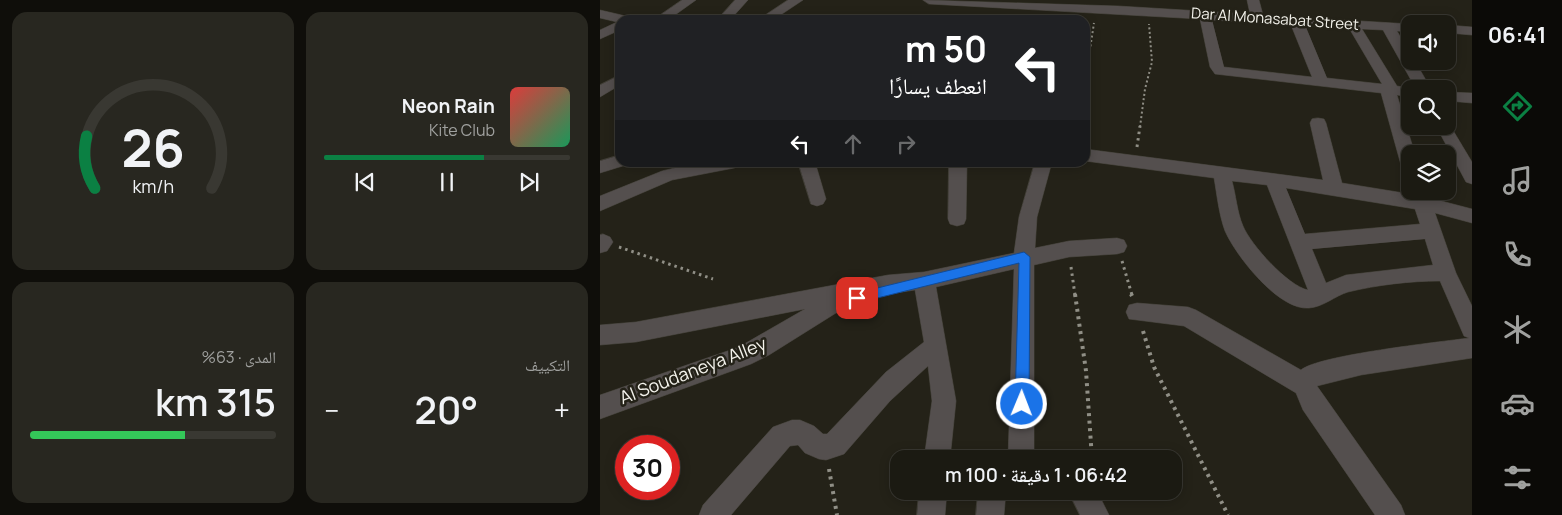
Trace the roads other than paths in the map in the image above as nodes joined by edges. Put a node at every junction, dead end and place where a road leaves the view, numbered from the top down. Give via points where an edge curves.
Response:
1 (690, 0) edge
2 (742, 0) edge
3 (797, 0) edge
4 (929, 0) edge
5 (1190, 0) edge
6 (1253, 0) edge
7 (974, 2) edge
8 (1002, 3) edge
9 (1032, 3) edge
10 (1058, 4) edge
11 (1119, 5) edge
12 (1145, 8) edge
13 (600, 14) edge
14 (1198, 14) junction
15 (667, 15) edge
16 (728, 15) edge
17 (772, 15) edge
18 (964, 15) dead end
19 (615, 18) edge
20 (1257, 18) junction
21 (1296, 20) junction
22 (1353, 24) junction
23 (1388, 27) junction
24 (615, 28) edge
25 (1401, 28) edge
26 (1456, 29) edge
27 (1472, 30) edge
28 (600, 35) edge
29 (1419, 80) edge
30 (615, 82) edge
31 (1322, 83) junction
32 (1391, 90) junction
33 (1401, 91) edge
34 (600, 92) edge
35 (1456, 97) edge
36 (1472, 98) edge
37 (1318, 123) dead end
38 (1449, 135) edge
39 (1405, 145) edge
40 (1090, 156) edge
41 (615, 162) edge
42 (600, 167) edge
43 (709, 167) edge
44 (808, 167) edge
45 (958, 167) edge
46 (1043, 167) edge
47 (1222, 174) junction
48 (1472, 178) edge
49 (1274, 180) junction
50 (1334, 188) junction
51 (1401, 195) edge
52 (818, 199) dead end
53 (1421, 200) edge
54 (1428, 200) edge
55 (600, 204) edge
56 (1472, 216) edge
57 (957, 218) dead end
58 (1430, 231) junction
59 (1298, 242) junction
60 (1117, 246) road end
61 (1024, 257) junction
62 (1446, 273) junction
63 (924, 281) junction
64 (1320, 294) junction
65 (1137, 312) road end
66 (1472, 329) edge
67 (600, 335) edge
68 (936, 347) junction
69 (1472, 348) edge
70 (1304, 384) junction
71 (600, 407) edge
72 (938, 450) edge
73 (1021, 450) edge
74 (932, 500) edge
75 (991, 500) edge
76 (1087, 500) edge
77 (713, 515) edge
78 (931, 515) edge
79 (990, 515) edge
80 (1096, 515) edge
81 (1390, 515) edge

1 - 15 street
2 - 16 street
3 - 17 street
4 - 7 street, Dar Al Monasabat Street
5 - 14 street
6 - 20 street
7 - 8 street, Dar Al Monasabat Street
7 - 18 street
8 - 9 street, Dar Al Monasabat Street
9 - 10 street, Dar Al Monasabat Street
10 - 11 street, Dar Al Monasabat Street via 1096,9
11 - 12 street, Dar Al Monasabat Street
12 - 14 street, Dar Al Monasabat Street
13 - 19 street
14 - 20 street, Dar Al Monasabat Street
14 - 31 street via 1220,71
20 - 21 street, Dar Al Monasabat Street
21 - 22 street, Dar Al Monasabat Street
21 - 31 street
22 - 23 street, Dar Al Monasabat Street
22 - 32 street
23 - 25 street, Dar Al Monasabat Street
23 - 29 street
24 - 28 street
26 - 27 street
30 - 34 street
31 - 32 street
32 - 33 street
32 - 39 street
35 - 36 street
37 - 50 street
38 - 48 street
40 - 47 street
41 - 42 street
43 - 55 street via 668,175
44 - 52 street
45 - 57 street
46 - 61 street via 1028,217
47 - 49 street
47 - 64 street via 1234,229 1251,257 1292,296 1309,299
49 - 50 street
49 - 59 street
50 - 51 street
53 - 58 street
54 - 56 street
58 - 59 street
58 - 62 street
59 - 64 street
60 - 61 street via 1068,249
61 - 63 street
61 - 73 street
62 - 64 street via 1422,272 1373,279 1346,284
62 - 66 street
63 - 67 street via 888,284 636,332
63 - 68 street
63 - 71 street, Al Soudaneya Alley via 830,306 761,348
65 - 70 street via 1188,317
68 - 72 street via 944,401
68 - 77 street via 914,361 889,384 834,445 825,450 820,448 802,432 782,436
69 - 70 street via 1361,364 1310,376
70 - 81 street via 1312,401
74 - 78 street
75 - 79 street
76 - 80 street

